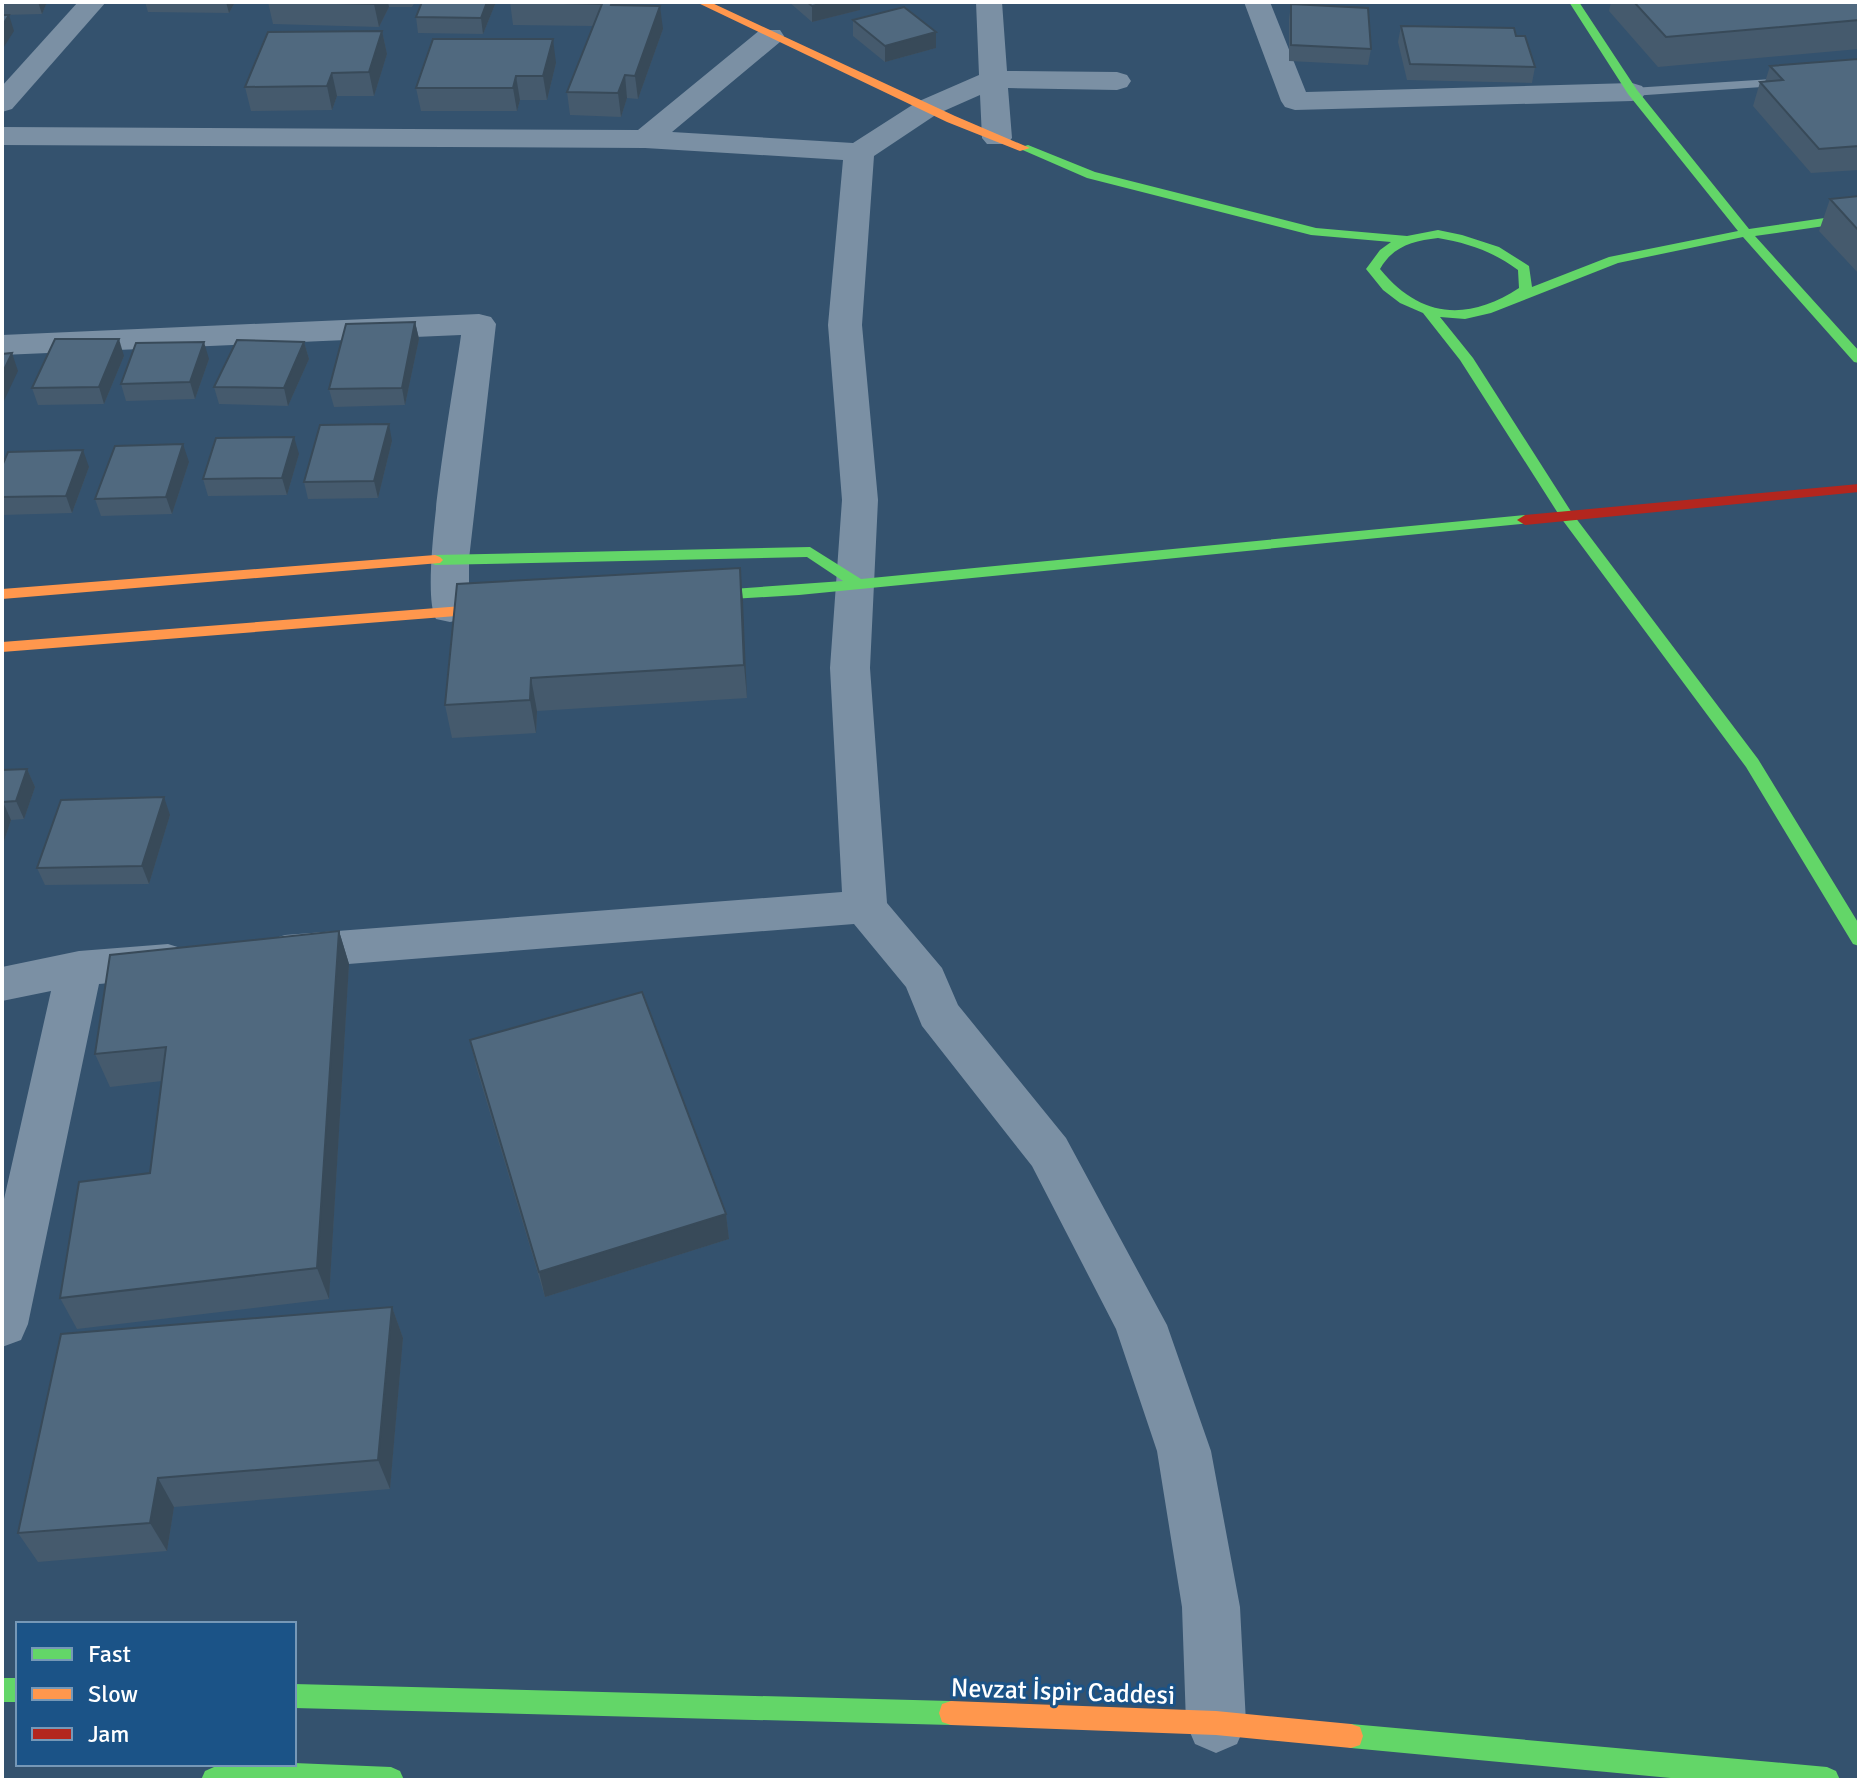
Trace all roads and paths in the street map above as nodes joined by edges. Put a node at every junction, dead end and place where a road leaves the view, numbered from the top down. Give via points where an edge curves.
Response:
1 (93, 2) edge
2 (701, 2) edge
3 (989, 2) edge
4 (1257, 2) edge
5 (1574, 2) edge
6 (770, 36) junction
7 (994, 79) junction
8 (1117, 81) dead end
9 (1798, 81) edge
10 (1632, 92) junction
11 (2, 103) edge
12 (927, 108) junction
13 (2, 136) edge
14 (997, 138) junction
15 (645, 139) junction
16 (859, 152) junction
17 (1859, 217) edge
18 (1316, 232) junction
19 (1746, 233) junction
20 (1404, 239) junction
21 (1505, 251) junction
22 (1536, 254) dead end
23 (1567, 256) dead end
24 (1614, 260) junction
25 (1362, 262) junction
26 (1519, 297) junction
27 (1500, 309) junction
28 (1427, 310) junction
29 (2, 345) edge
30 (1474, 345) junction
31 (1859, 359) edge
32 (1859, 488) edge
33 (1566, 515) junction
34 (450, 559) junction
35 (858, 584) junction
36 (2, 594) edge
37 (656, 598) edge
38 (530, 606) edge
39 (450, 610) junction
40 (2, 647) edge
41 (865, 907) junction
42 (1859, 939) edge
43 (251, 955) edge
44 (204, 958) edge
45 (79, 968) junction
46 (2, 984) edge
47 (2, 1324) edge
48 (296, 1696) edge
49 (1216, 1723) junction
50 (280, 1778) edge
51 (214, 1780) edge
52 (391, 1780) edge
53 (1827, 1780) edge

1 - 11 street
2 - 6 street
3 - 7 street
4 - 10 street via 1295,101
5 - 10 street
6 - 12 street
6 - 15 street
7 - 8 street
7 - 12 street
7 - 14 street
9 - 10 lane
10 - 19 street
12 - 14 street
12 - 16 street
13 - 15 street
14 - 18 street via 1091,175
15 - 16 street
16 - 35 street via 845,325 860,500
17 - 19 street
18 - 20 street
18 - 25 street
19 - 24 street
19 - 31 street
20 - 21 street via 1438,234 1474,239
20 - 25 street
21 - 22 street
21 - 26 street via 1524,269 1526,289
23 - 24 street
24 - 26 street
25 - 28 street via 1382,288 1407,305
26 - 27 street
27 - 28 street via 1481,315
27 - 30 street
28 - 30 street
29 - 34 street via 479,324
30 - 33 street
32 - 33 street
33 - 35 street
33 - 42 street via 1752,763
34 - 35 street via 810,552
34 - 36 street
34 - 39 street
35 - 37 street
35 - 41 street via 850,668
38 - 39 street
39 - 40 street
41 - 43 street
41 - 49 street via 926,980 938,1013 1049,1152 1141,1325 1184,1451 1211,1607
44 - 45 street
45 - 46 street
45 - 47 street
48 - 49 street, Nevzat İspir Caddesi
49 - 53 street, Nevzat İspir Caddesi
50 - 51 street
50 - 52 street

